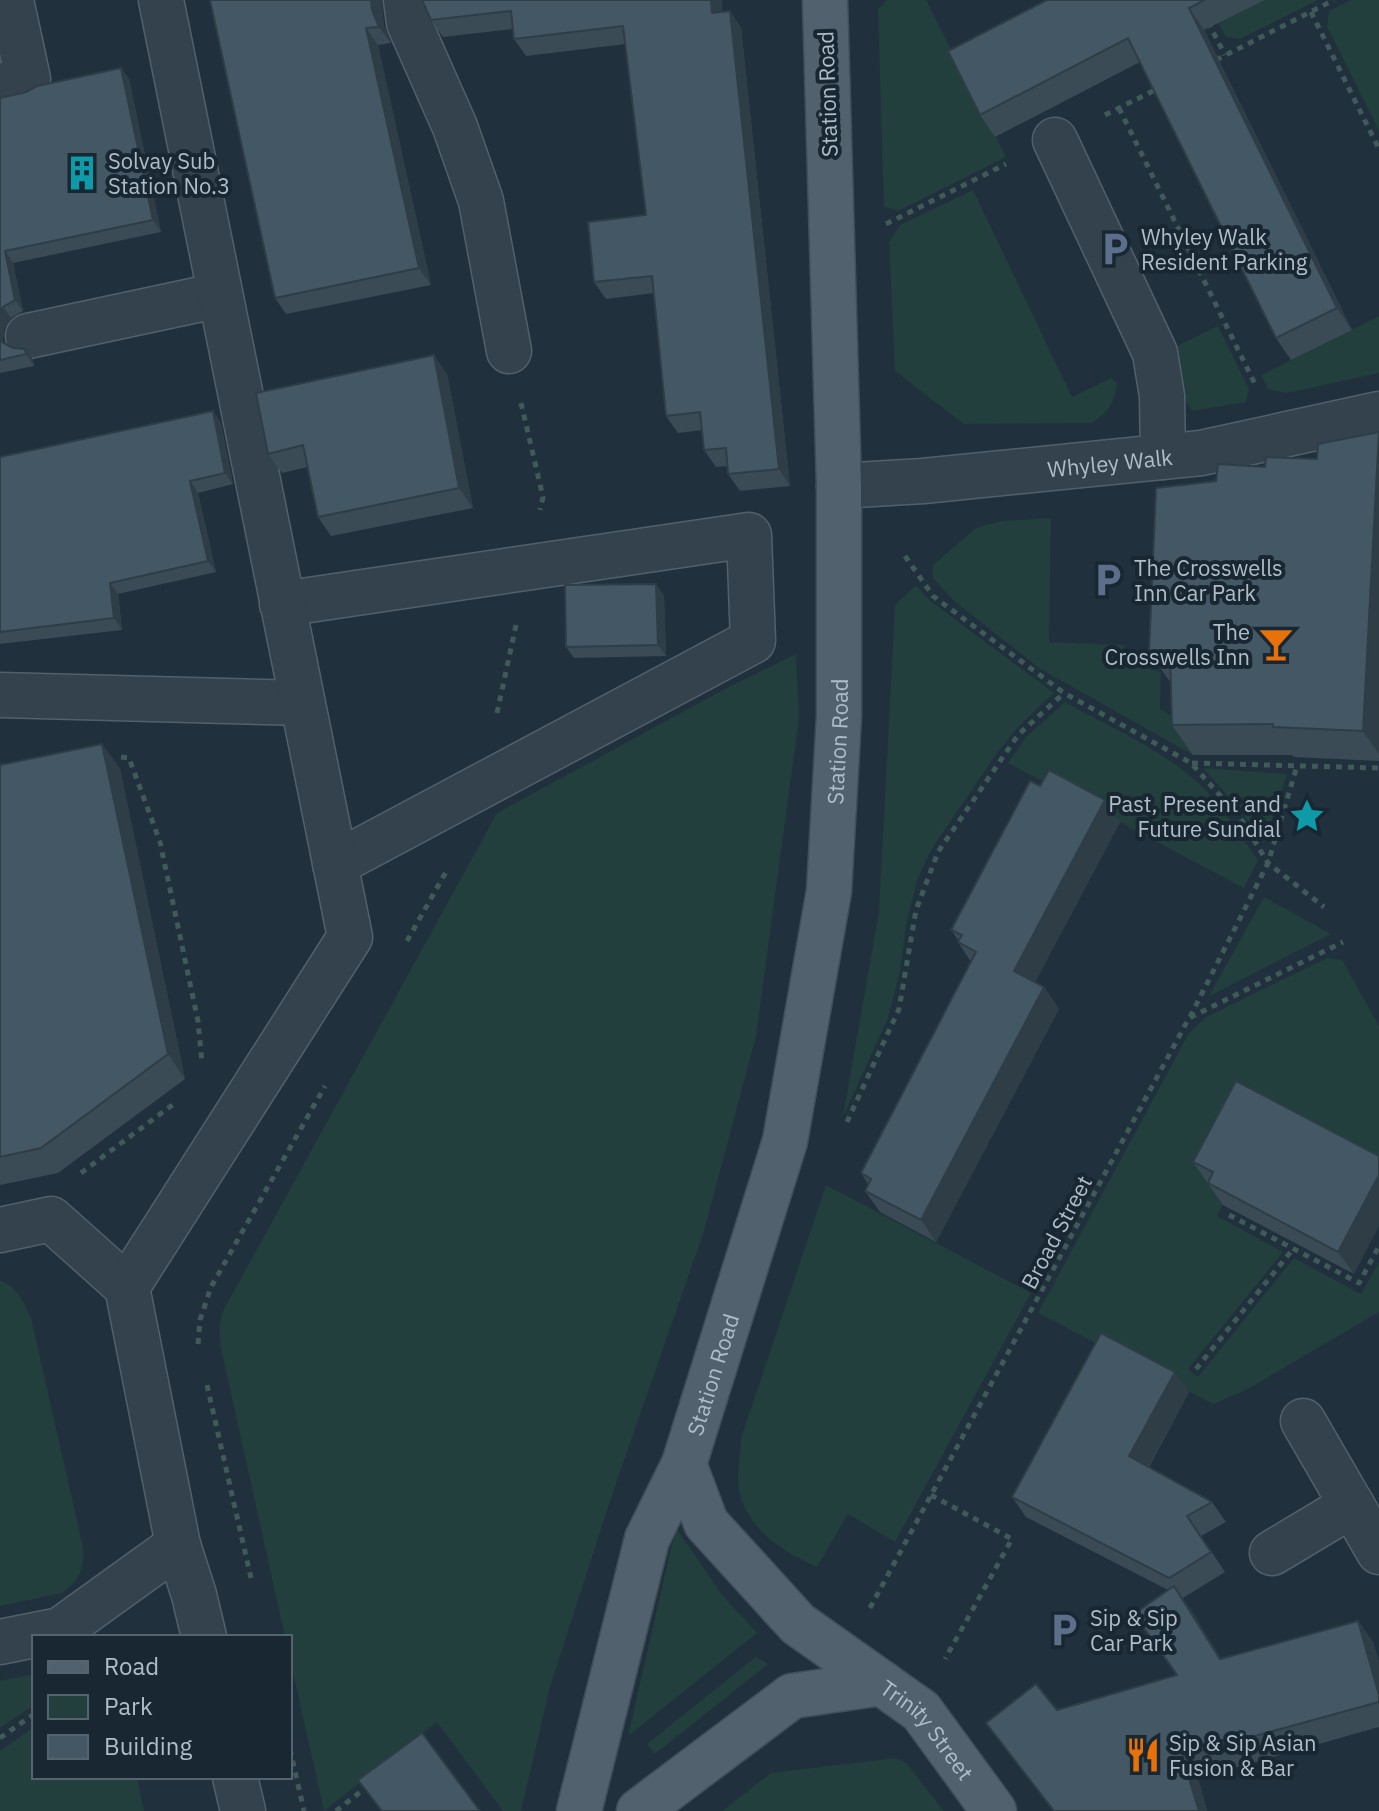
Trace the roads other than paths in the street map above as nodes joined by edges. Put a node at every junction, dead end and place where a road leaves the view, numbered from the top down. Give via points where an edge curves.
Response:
1 (11, 0) edge
2 (161, 0) edge
3 (406, 0) edge
4 (825, 0) edge
5 (0, 86) edge
6 (1055, 140) dead end
7 (220, 295) junction
8 (28, 336) dead end
9 (509, 351) dead end
10 (1379, 414) edge
11 (1163, 457) junction
12 (839, 486) junction
13 (282, 604) junction
14 (0, 695) edge
15 (302, 703) junction
16 (335, 864) junction
17 (0, 1230) edge
18 (127, 1287) junction
19 (1303, 1421) dead end
20 (684, 1464) junction
21 (1352, 1505) junction
22 (178, 1545) junction
23 (1379, 1552) edge
24 (1272, 1553) dead end
25 (35, 1635) edge
26 (204, 1635) edge
27 (32, 1636) edge
28 (0, 1642) edge
29 (882, 1683) junction
30 (235, 1779) edge
31 (243, 1811) edge
32 (579, 1811) edge
33 (639, 1811) edge
34 (994, 1811) edge

1 - 5 street via 28,79
2 - 7 street
3 - 9 street via 409,23 481,201
4 - 12 main road, Station Road
6 - 11 street via 1155,353
7 - 8 street
7 - 13 street
10 - 11 street, Whyley Walk
11 - 12 street, Whyley Walk
12 - 20 main road, Station Road via 839,716 829,891 785,1141
13 - 15 street
13 - 16 street via 749,535 753,641
14 - 15 street
15 - 16 street
16 - 18 street via 350,937
17 - 18 street via 51,1219
18 - 22 street
19 - 21 street
20 - 29 main road, Station Road via 706,1523 798,1624
20 - 32 main road, Station Road via 647,1539
21 - 23 street
21 - 24 street
22 - 25 street via 60,1630
22 - 26 street
27 - 28 street
29 - 33 main road, Trinity Street via 792,1696
29 - 34 main road, Trinity Street via 921,1711
30 - 31 street

